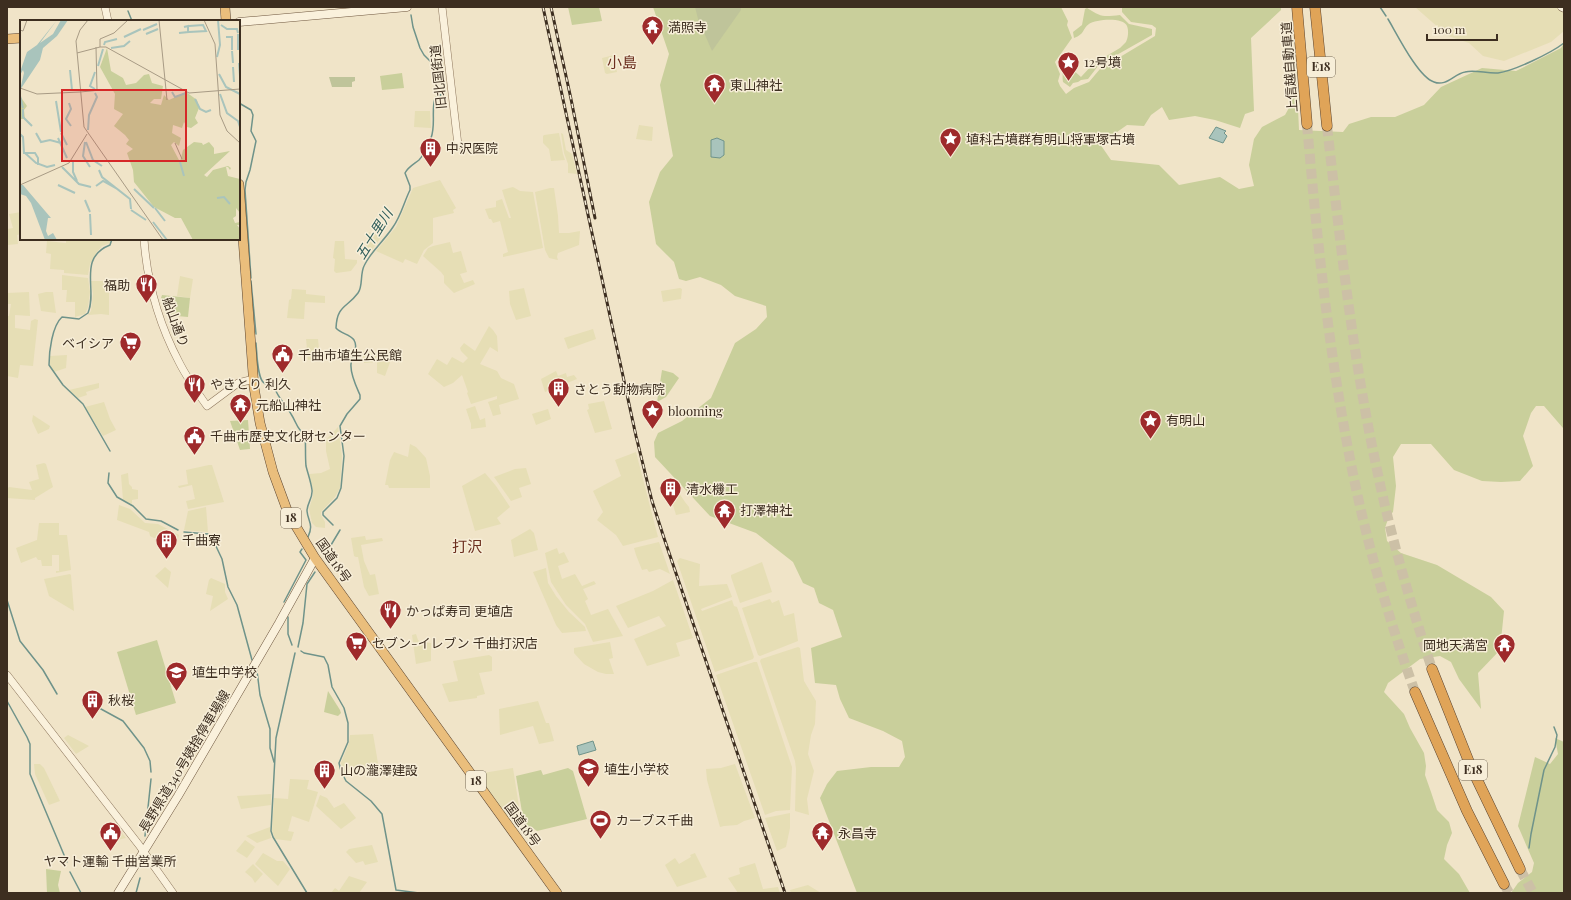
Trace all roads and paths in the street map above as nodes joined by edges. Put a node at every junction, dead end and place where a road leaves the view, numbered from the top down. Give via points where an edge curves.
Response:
1 (105, 7) edge
2 (225, 7) edge
3 (407, 7) edge
4 (442, 7) edge
5 (1297, 7) edge
6 (1315, 7) edge
7 (108, 20) edge
8 (226, 20) edge
9 (240, 22) edge
10 (20, 38) edge
11 (7, 39) edge
12 (1307, 124) tunnel mouth
13 (1327, 126) tunnel mouth
14 (458, 145) dead end
15 (240, 197) edge
16 (144, 240) edge
17 (254, 379) junction
18 (315, 558) junction
19 (1432, 669) tunnel mouth
20 (7, 675) edge
21 (1416, 692) tunnel mouth
22 (144, 852) junction
23 (1520, 869) tunnel mouth
24 (1504, 884) tunnel mouth
25 (118, 893) edge
26 (173, 893) edge
27 (557, 893) edge

1 - 7 street
2 - 8 highway
3 - 9 main road
4 - 14 street, 旧北国街道
5 - 12 highway, 上信越自動車道 / E18
6 - 13 highway, E18
10 - 11 highway
15 - 17 highway, 国道18号 / 18
16 - 17 street, 船山通り via 148,270 165,332 180,363 207,406 238,383
17 - 18 highway, 国道18号 / 18 via 260,423 273,472 287,510
18 - 22 main road, 長野県道340号姨捨停車場線 via 272,636
18 - 27 highway, 国道18号 / 18
19 - 23 highway, E18 via 1471,767
20 - 22 street
21 - 24 highway, E18 via 1464,805
22 - 25 main road, 長野県道340号姨捨停車場線
22 - 26 street

